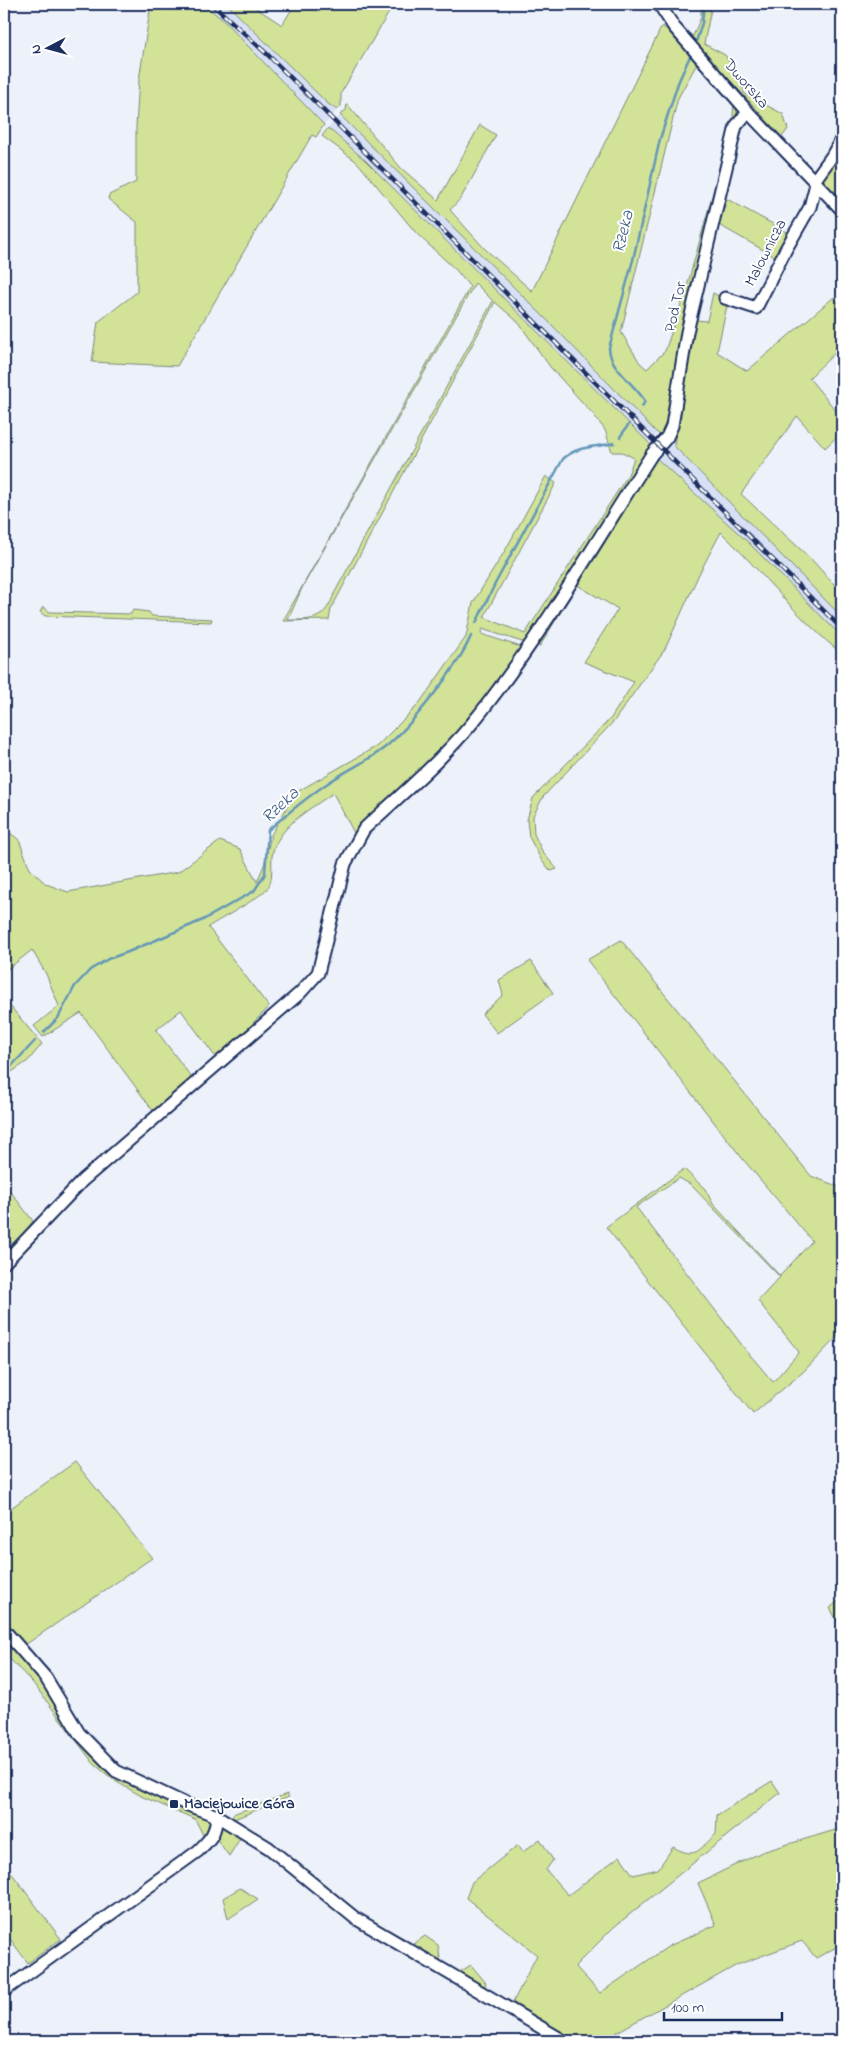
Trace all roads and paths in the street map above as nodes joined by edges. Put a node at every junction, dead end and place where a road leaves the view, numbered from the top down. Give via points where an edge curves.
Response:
1 (659, 4) edge
2 (748, 112) junction
3 (842, 138) edge
4 (815, 182) junction
5 (842, 210) edge
6 (725, 298) dead end
7 (4, 1262) edge
8 (4, 1630) edge
9 (217, 1816) junction
10 (4, 1991) edge
11 (564, 2041) edge

1 - 2 street, Dworska via 674,27
2 - 4 street, Dworska
2 - 7 street, Pod Tor via 736,126 687,332 670,432 652,454 542,626 482,711 448,751 357,838 345,864 318,974 83,1180
3 - 4 street
4 - 5 street, Dworska
4 - 6 street, Malownicza via 810,207 756,308
8 - 9 street via 46,1678 79,1733 116,1771
9 - 10 street via 212,1837 198,1851
9 - 11 street via 269,1848 355,1918

